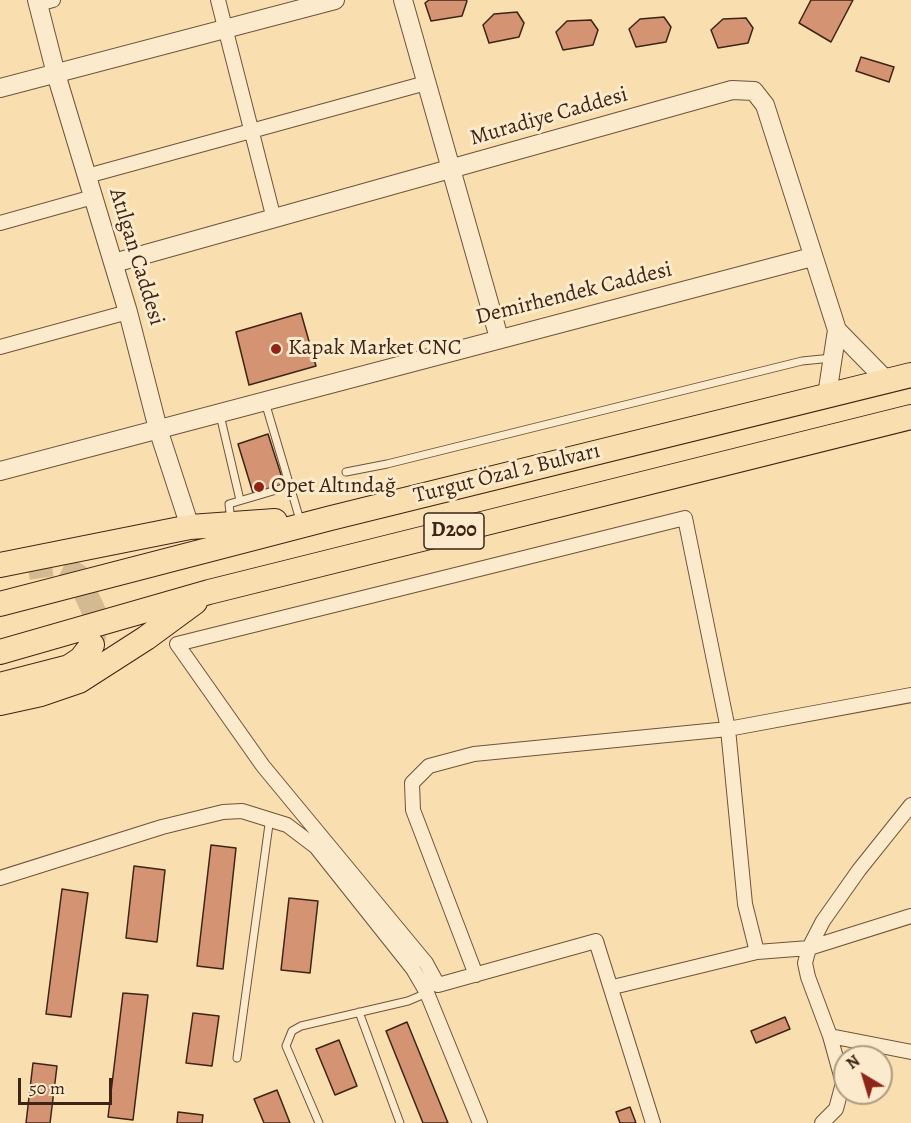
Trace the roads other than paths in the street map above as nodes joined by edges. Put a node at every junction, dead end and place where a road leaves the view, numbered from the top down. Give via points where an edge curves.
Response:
1 (218, 0) edge
2 (335, 0) edge
3 (403, 0) edge
4 (42, 1) edge
5 (225, 29) junction
6 (56, 74) junction
7 (426, 83) junction
8 (0, 88) edge
9 (252, 131) junction
10 (451, 170) junction
11 (87, 176) junction
12 (93, 197) junction
13 (274, 219) junction
14 (0, 223) edge
15 (812, 257) junction
16 (114, 263) junction
17 (128, 312) junction
18 (837, 330) junction
19 (499, 338) junction
20 (0, 347) edge
21 (832, 358) junction
22 (911, 375) edge
23 (887, 381) junction
24 (828, 395) junction
25 (265, 400) junction
26 (219, 413) junction
27 (911, 417) edge
28 (159, 429) junction
29 (0, 471) edge
30 (346, 472) dead end
31 (290, 486) junction
32 (240, 500) junction
33 (331, 518) junction
34 (300, 520) junction
35 (231, 524) junction
36 (190, 527) junction
37 (7, 570) edge
38 (209, 592) junction
39 (0, 604) edge
40 (92, 645) tunnel mouth
41 (0, 652) edge
42 (0, 685) edge
43 (911, 695) edge
44 (0, 702) edge
45 (728, 729) junction
46 (911, 804) edge
47 (270, 817) junction
48 (0, 878) edge
49 (911, 916) edge
50 (808, 948) junction
51 (757, 952) junction
52 (476, 975) junction
53 (613, 987) junction
54 (427, 993) junction
55 (359, 1012) junction
56 (831, 1036) junction
57 (911, 1052) edge
58 (237, 1058) dead end
59 (319, 1123) edge
60 (400, 1123) edge
61 (480, 1123) edge
62 (653, 1123) edge
63 (822, 1123) edge

1 - 5 street
2 - 5 street
3 - 7 street
4 - 6 street, Atılgan Caddesi
5 - 6 street
5 - 9 street
6 - 8 street
6 - 11 street, Atılgan Caddesi
7 - 9 street
7 - 10 street
9 - 11 street
9 - 13 street
10 - 13 street, Muradiye Caddesi
10 - 15 street, Muradiye Caddesi via 732,90 754,91 765,105
10 - 19 street
11 - 12 street, Atılgan Caddesi
12 - 14 street
12 - 16 street, Atılgan Caddesi
13 - 16 street, Muradiye Caddesi
15 - 18 street, Muradiye Caddesi
15 - 19 street, Demirhendek Caddesi
16 - 17 street, Atılgan Caddesi
17 - 20 street
17 - 28 street, Atılgan Caddesi
18 - 21 street
18 - 23 street
19 - 25 street, Demirhendek Caddesi
21 - 24 street
21 - 30 lane via 802,361
22 - 23 highway, Turgut Özal 2 Bulvarı
23 - 24 highway, Turgut Özal 2 Bulvarı
24 - 33 highway, Turgut Özal 2 Bulvarı
25 - 26 street, Demirhendek Caddesi
25 - 31 lane
26 - 28 street, Demirhendek Caddesi
26 - 32 lane
27 - 38 highway, Turgut Özal 2 Bulvarı / D200
28 - 29 street, Demirhendek Caddesi
28 - 36 street, Atılgan Caddesi
31 - 32 lane
31 - 34 lane
32 - 35 lane via 229,504
33 - 34 highway
33 - 39 highway, Turgut Özal 2 Bulvarı
34 - 35 highway
35 - 36 highway
36 - 37 highway
38 - 41 highway, Turgut Özal 2 Bulvarı / D200
38 - 44 highway, Turgut Özal 2 Bulvarı via 79,681
40 - 42 highway via 81,659 53,674
43 - 45 street
45 - 51 street via 744,904
45 - 52 street via 474,754 423,771 411,783 413,810
45 - 52 street via 685,518 177,644 263,766 426,963 438,985
46 - 50 street via 841,895
47 - 48 street via 242,811 201,816
47 - 54 street via 316,847 413,969
47 - 58 lane
49 - 50 street
50 - 51 street
50 - 56 street via 808,977
51 - 53 street
52 - 53 street via 596,941
53 - 62 street
54 - 55 lane
54 - 61 street
55 - 59 lane via 301,1026 287,1040 286,1046
55 - 60 lane
56 - 57 street
56 - 63 street via 843,1083 836,1109

